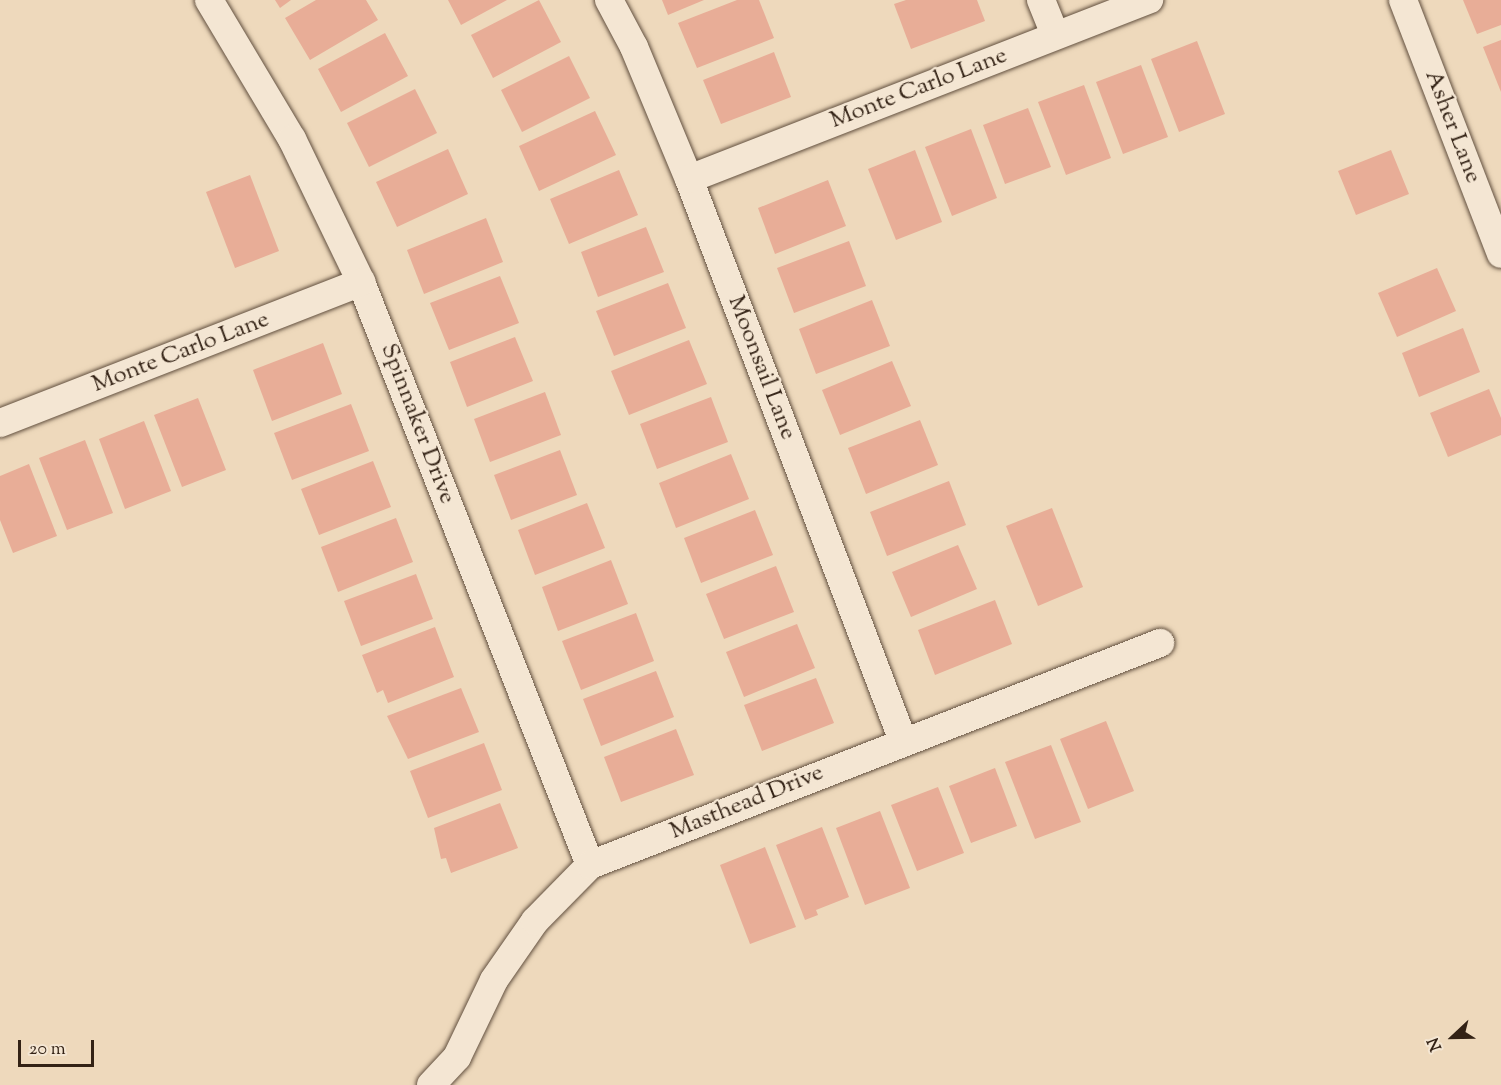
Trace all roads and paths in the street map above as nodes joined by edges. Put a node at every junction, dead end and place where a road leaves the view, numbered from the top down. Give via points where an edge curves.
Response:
1 (209, 0) edge
2 (609, 0) edge
3 (1041, 0) edge
4 (1149, 0) edge
5 (1403, 0) edge
6 (1054, 35) junction
7 (689, 179) junction
8 (1501, 254) edge
9 (361, 282) junction
10 (0, 423) edge
11 (1160, 643) dead end
12 (903, 741) junction
13 (590, 865) junction
14 (432, 1085) edge

1 - 9 street, Spinnaker Drive via 292,139
2 - 7 street, Moonsail Lane via 634,47
3 - 6 street
4 - 6 street, Monte Carlo Lane
5 - 8 street, Asher Lane
6 - 7 street, Monte Carlo Lane
7 - 12 street, Moonsail Lane
9 - 10 street, Monte Carlo Lane
9 - 13 street, Spinnaker Drive
11 - 12 street, Masthead Drive
12 - 13 street, Masthead Drive
13 - 14 street, Masthead Drive via 535,921 494,980 457,1057

